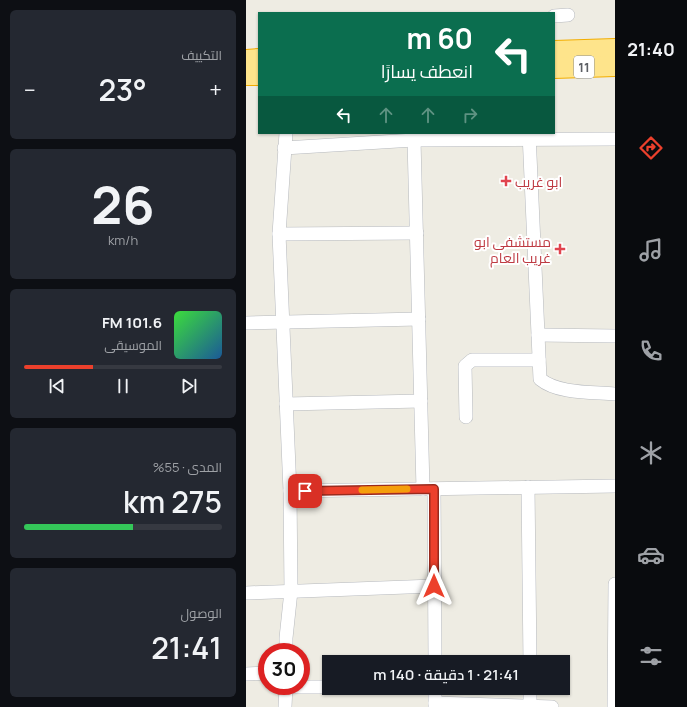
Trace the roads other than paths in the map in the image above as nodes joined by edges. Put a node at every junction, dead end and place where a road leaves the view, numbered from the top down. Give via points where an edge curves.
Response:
1 (568, 15) dead end
2 (555, 16) edge
3 (615, 49) edge
4 (555, 51) edge
5 (258, 59) edge
6 (246, 60) edge
7 (615, 66) edge
8 (555, 68) edge
9 (246, 75) edge
10 (258, 75) edge
11 (286, 134) edge
12 (529, 137) edge
13 (615, 139) edge
14 (414, 140) junction
15 (284, 148) junction
16 (417, 232) junction
17 (279, 234) junction
18 (419, 319) junction
19 (283, 322) junction
20 (246, 323) edge
21 (538, 335) junction
22 (615, 336) edge
23 (539, 360) junction
24 (615, 394) edge
25 (421, 401) junction
26 (286, 404) junction
27 (466, 417) dead end
28 (615, 486) edge
29 (528, 487) junction
30 (428, 489) junction
31 (290, 491) junction
32 (615, 584) edge
33 (434, 586) junction
34 (291, 591) junction
35 (246, 593) edge
36 (615, 620) edge
37 (286, 643) edge
38 (435, 655) edge
39 (530, 655) edge
40 (258, 673) edge
41 (246, 674) edge
42 (310, 687) edge
43 (322, 687) edge
44 (286, 695) edge
45 (530, 695) edge
46 (435, 705) edge
47 (530, 706) edge
48 (285, 707) edge
49 (552, 707) edge
50 (614, 707) edge

1 - 2 street
3 - 4 highway, 11
5 - 6 highway
7 - 8 highway, 11
9 - 10 highway
11 - 15 street
12 - 13 street
12 - 14 street
12 - 21 street
14 - 15 street
14 - 16 street
15 - 17 street
16 - 17 street
16 - 18 street
17 - 19 street
18 - 19 street
18 - 25 street
19 - 20 street
19 - 26 street
21 - 22 street
21 - 23 street
23 - 24 street via 540,379 546,384 558,389
23 - 27 street via 468,362 465,366
25 - 26 street
25 - 30 street
26 - 31 street
28 - 29 street
29 - 30 street
29 - 39 street
30 - 31 street
30 - 33 street
31 - 34 street
32 - 36 street
33 - 34 street
33 - 38 street
34 - 35 street
34 - 37 street
36 - 50 street
40 - 41 street
42 - 43 street
44 - 48 street
45 - 47 street
46 - 47 street
47 - 49 street

